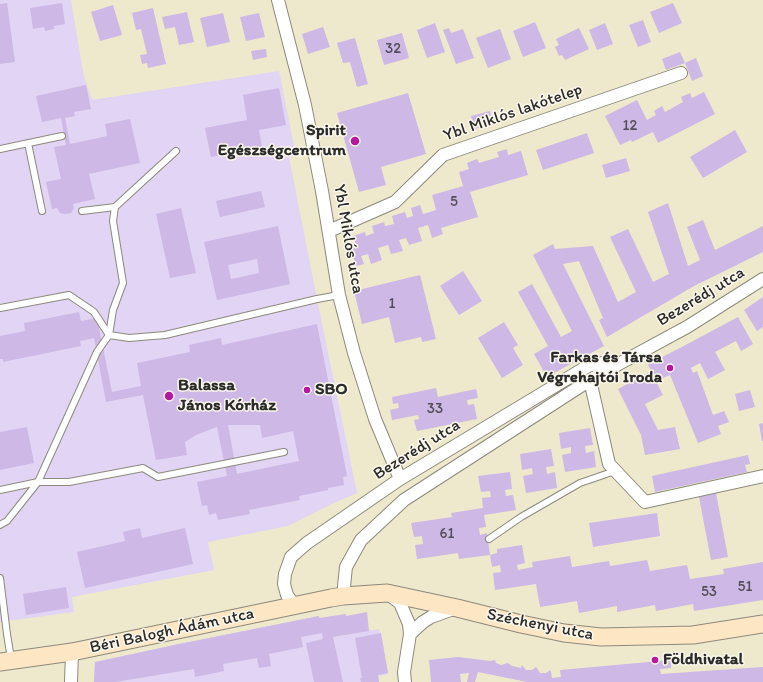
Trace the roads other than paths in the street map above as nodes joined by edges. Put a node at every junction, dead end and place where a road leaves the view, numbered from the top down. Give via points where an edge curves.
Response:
1 (278, 0) edge
2 (681, 73) dead end
3 (62, 136) dead end
4 (28, 143) junction
5 (0, 149) edge
6 (176, 151) dead end
7 (115, 207) junction
8 (42, 211) dead end
9 (82, 211) dead end
10 (329, 231) junction
11 (763, 279) edge
12 (339, 295) junction
13 (0, 308) edge
14 (109, 335) junction
15 (615, 366) junction
16 (590, 380) junction
17 (284, 452) dead end
18 (615, 471) junction
19 (763, 476) edge
20 (400, 479) junction
21 (38, 482) junction
22 (0, 490) edge
23 (0, 525) edge
24 (489, 539) dead end
25 (0, 578) edge
26 (387, 593) junction
27 (343, 596) junction
28 (294, 605) junction
29 (457, 608) junction
30 (763, 624) edge
31 (410, 634) junction
32 (72, 652) junction
33 (6, 662) edge
34 (71, 682) edge
35 (405, 682) edge

1 - 10 street, Ybl Miklós utca via 305,105
2 - 10 street, Ybl Miklós lakótelep via 443,155 395,202
3 - 4 lane
4 - 5 lane
4 - 8 lane
6 - 7 lane
7 - 9 lane
7 - 14 lane via 113,221 123,283 113,310
10 - 12 street, Ybl Miklós utca
11 - 15 street, Bezerédj utca via 687,327
12 - 14 lane via 165,335 129,338
12 - 20 street, Ybl Miklós utca via 365,390
13 - 14 lane via 69,295 94,312
14 - 21 lane via 97,352
15 - 16 street, Bezerédj utca
15 - 20 street, Bezerédj utca via 602,363 588,366
16 - 18 street via 609,464
16 - 27 street, Bezerédj utca via 404,500 361,540 346,567
17 - 21 lane via 158,477 143,468 69,482
18 - 19 street via 645,502
18 - 24 lane via 580,483
20 - 28 street, Bezerédj utca via 307,543 291,557 284,584 287,595
21 - 22 lane
21 - 23 lane via 7,521
25 - 33 lane via 7,634
26 - 27 street, Széchenyi utca
26 - 29 street, Széchenyi utca
26 - 31 street via 400,603 409,624
27 - 28 street, Béri Balogh Ádám utca
28 - 32 street, Béri Balogh Ádám utca
29 - 30 street, Széchenyi utca via 564,633 601,637 693,635
29 - 31 street via 423,622
31 - 35 street via 404,672
32 - 33 street, Béri Balogh Ádám utca
32 - 34 street

